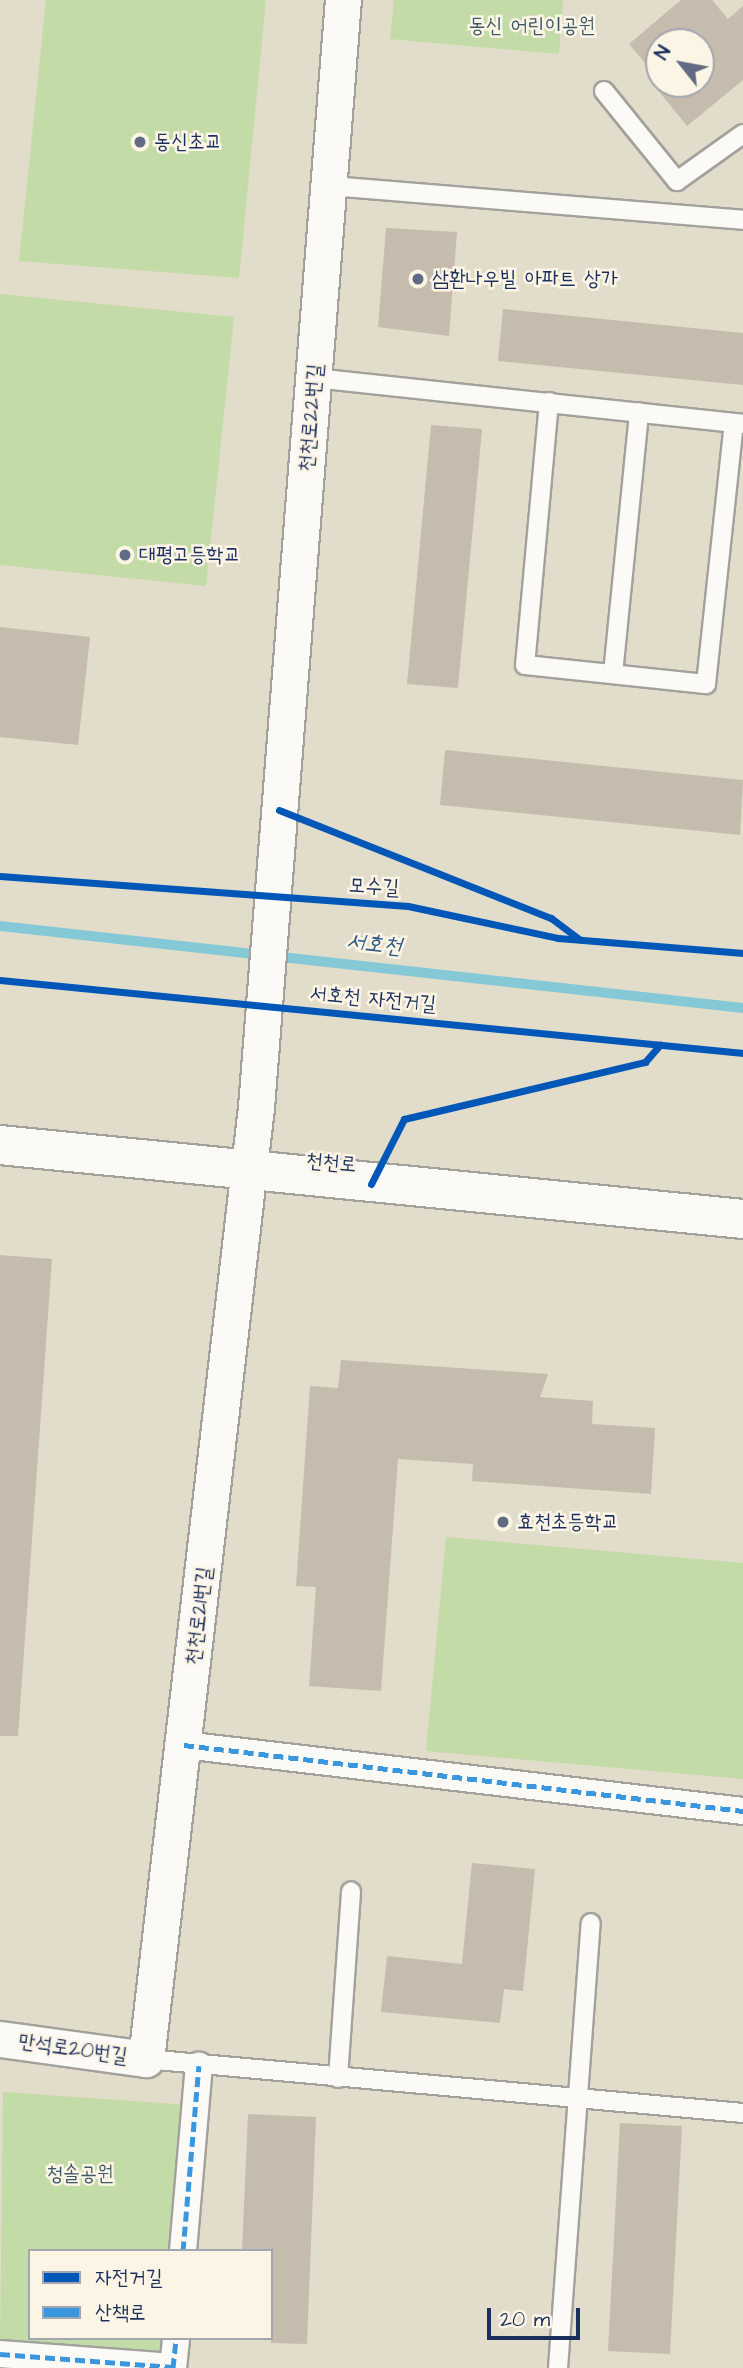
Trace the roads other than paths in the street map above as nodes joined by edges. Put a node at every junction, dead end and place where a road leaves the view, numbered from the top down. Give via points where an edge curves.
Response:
1 (342, 0) edge
2 (604, 91) dead end
3 (743, 134) edge
4 (331, 186) junction
5 (743, 220) edge
6 (314, 378) junction
7 (550, 402) junction
8 (639, 412) junction
9 (738, 423) edge
10 (613, 674) junction
11 (0, 1145) edge
12 (250, 1173) junction
13 (743, 1219) edge
14 (184, 1745) junction
15 (743, 1811) edge
16 (351, 1891) dead end
17 (591, 1923) dead end
18 (0, 2039) edge
19 (146, 2059) junction
20 (199, 2066) junction
21 (338, 2078) junction
22 (577, 2097) junction
23 (743, 2113) edge
24 (183, 2249) edge
25 (176, 2340) edge
26 (0, 2354) edge
27 (173, 2367) edge
28 (558, 2368) edge

1 - 4 street, 천천로22번길
2 - 3 lane via 677,181
4 - 5 lane
4 - 6 street, 천천로22번길
6 - 7 lane
6 - 12 street, 천천로22번길
7 - 8 lane
7 - 10 lane via 526,666
8 - 9 lane
8 - 10 lane
9 - 10 lane via 706,684
11 - 12 street, 천천로
12 - 13 street, 천천로
12 - 14 street, 천천로21번길
14 - 15 street
14 - 19 street, 천천로21번길
16 - 21 lane
17 - 22 lane
18 - 19 street, 만석로20번길
19 - 20 lane
20 - 21 lane
20 - 24 street
21 - 22 lane
22 - 23 lane
22 - 28 lane
25 - 27 street
26 - 27 street

